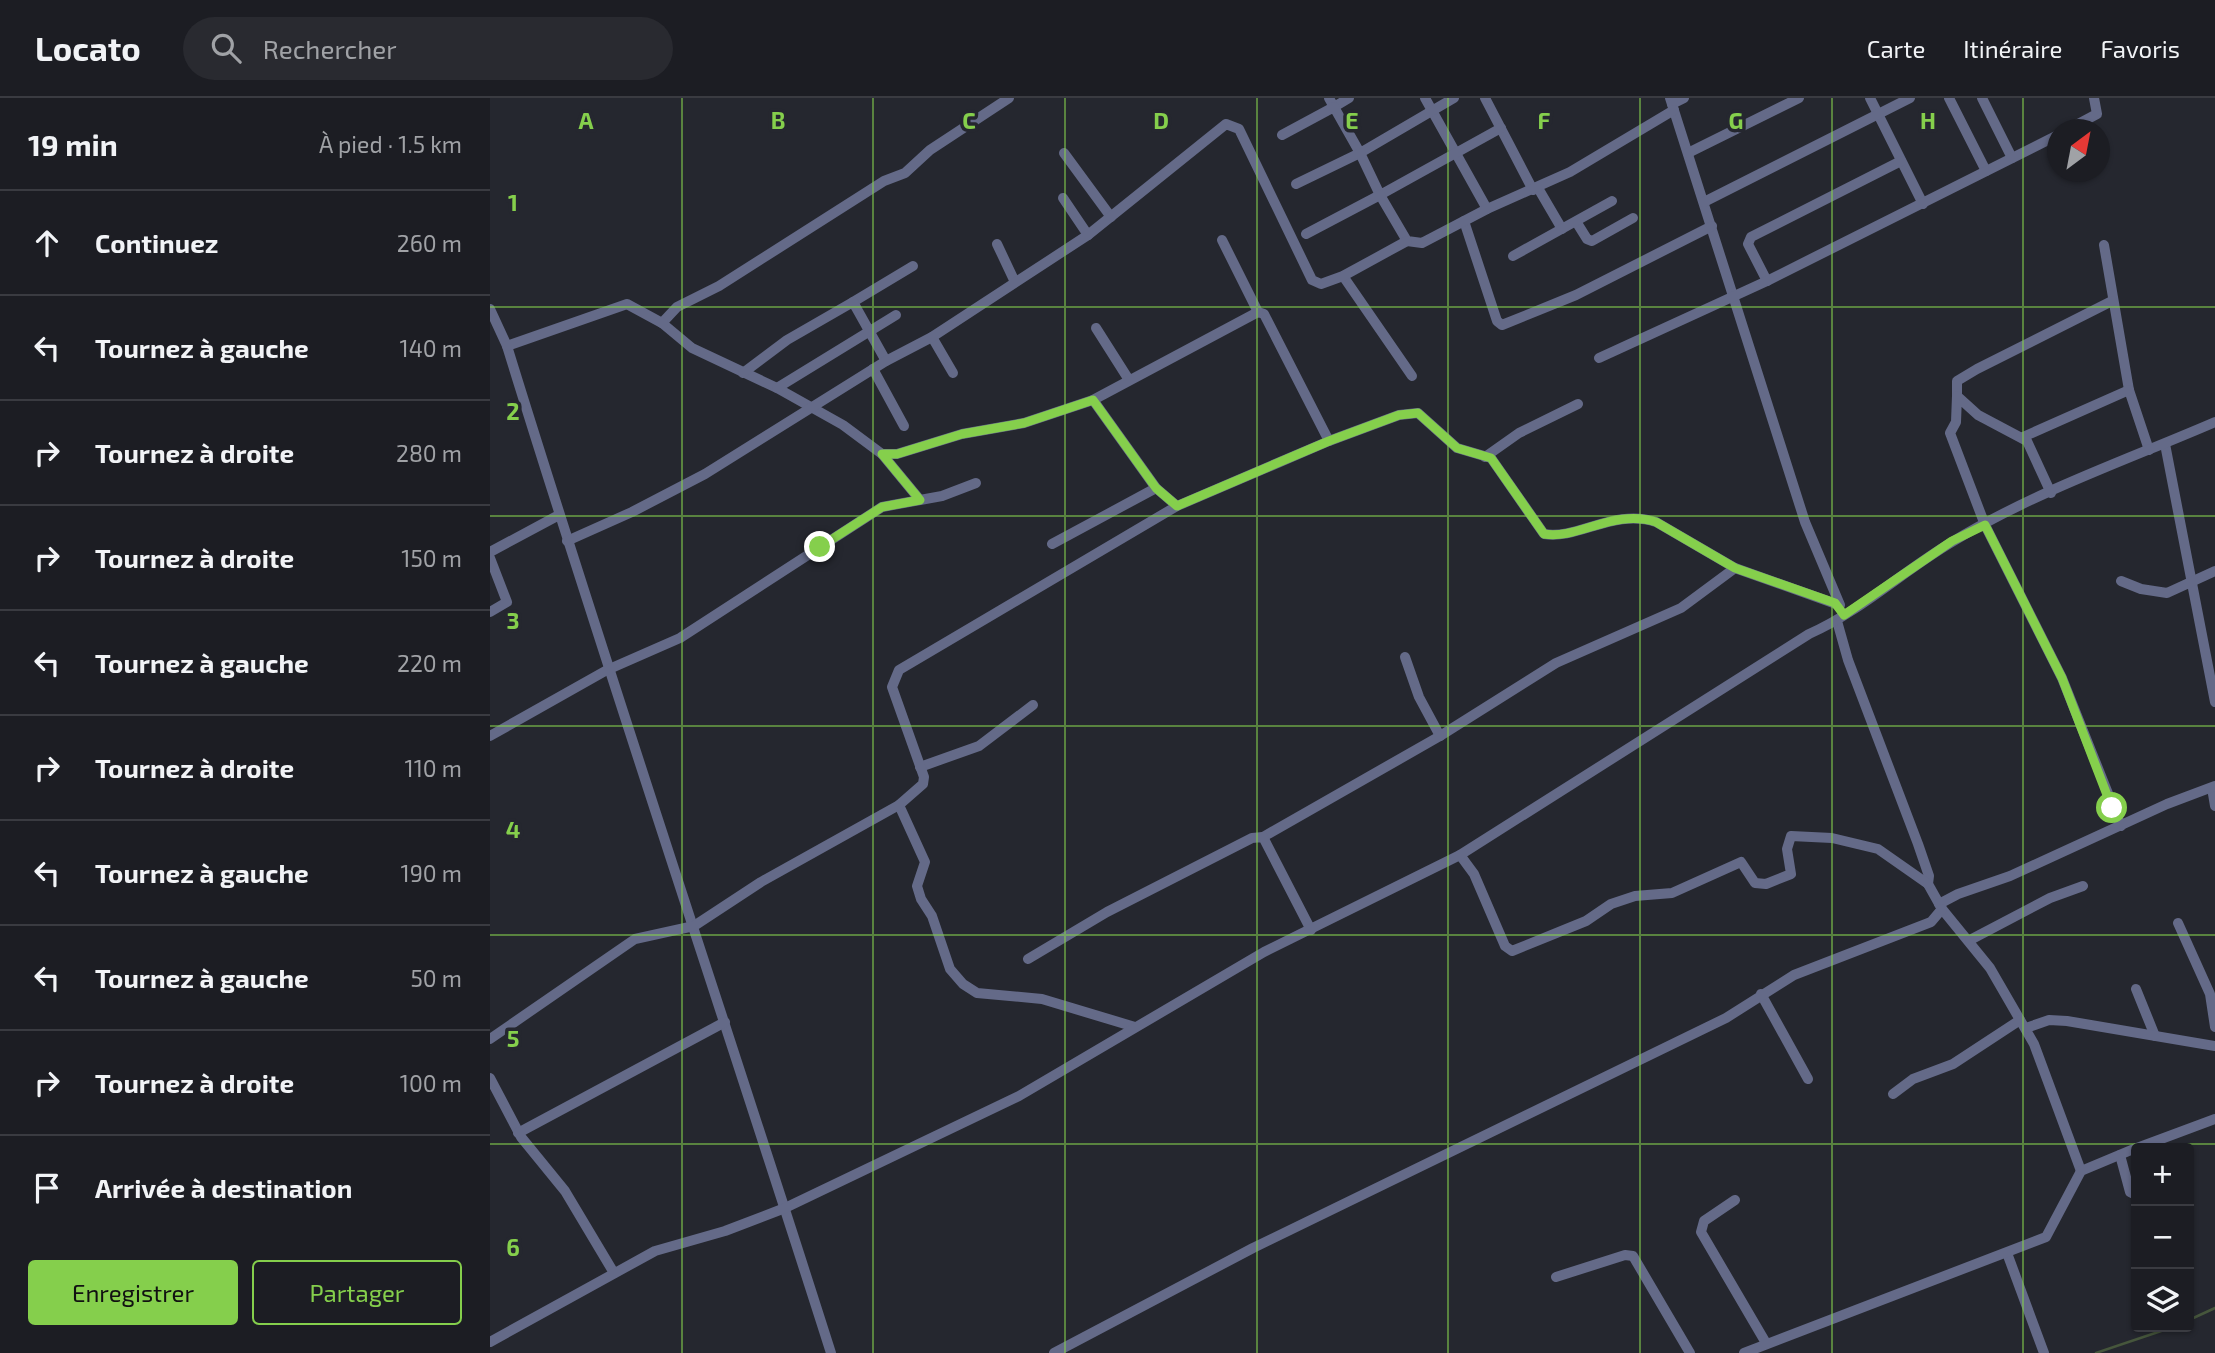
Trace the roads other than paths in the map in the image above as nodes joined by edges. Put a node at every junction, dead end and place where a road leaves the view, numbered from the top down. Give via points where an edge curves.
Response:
1 (1009, 98) edge
2 (1349, 98) edge
3 (1425, 98) edge
4 (1454, 98) edge
5 (1485, 98) edge
6 (1684, 98) edge
7 (1799, 98) edge
8 (1870, 98) edge
9 (1910, 98) edge
10 (1949, 98) edge
11 (1982, 98) edge
12 (2094, 98) edge
13 (1332, 102) edge
14 (1672, 104) edge
15 (1432, 111) junction
16 (1878, 114) junction
17 (2088, 119) edge
18 (1501, 128) junction
19 (1282, 135) dead end
20 (2047, 140) edge
21 (1064, 153) dead end
22 (1360, 153) junction
23 (1456, 153) junction
24 (1688, 153) junction
25 (2012, 158) junction
26 (1901, 161) junction
27 (1986, 171) junction
28 (1296, 184) dead end
29 (1535, 189) junction
30 (1380, 195) junction
31 (1063, 198) dead end
32 (1612, 201) dead end
33 (1704, 202) junction
34 (1923, 204) junction
35 (1487, 209) junction
36 (1111, 217) junction
37 (1633, 218) dead end
38 (1464, 221) junction
39 (1577, 223) junction
40 (1712, 226) junction
41 (1562, 229) junction
42 (1306, 234) dead end
43 (1088, 235) junction
44 (1222, 240) dead end
45 (1406, 241) junction
46 (997, 244) dead end
47 (2104, 245) dead end
48 (1513, 256) dead end
49 (913, 266) dead end
50 (1343, 276) junction
51 (1767, 281) junction
52 (1015, 282) junction
53 (1732, 296) junction
54 (2112, 301) junction
55 (853, 302) junction
56 (490, 309) edge
57 (1258, 312) junction
58 (896, 315) dead end
59 (662, 323) junction
60 (1096, 328) dead end
61 (869, 331) junction
62 (932, 337) junction
63 (507, 346) junction
64 (1599, 358) dead end
65 (886, 361) junction
66 (873, 369) junction
67 (743, 373) junction
68 (953, 373) dead end
69 (1412, 376) dead end
70 (1129, 380) junction
71 (777, 388) junction
72 (2129, 390) junction
73 (1957, 396) junction
74 (1093, 400) junction
75 (1578, 404) dead end
76 (811, 407) junction
77 (2215, 422) edge
78 (904, 426) dead end
79 (2023, 437) junction
80 (1329, 441) junction
81 (2165, 444) junction
82 (2149, 450) junction
83 (882, 454) junction
84 (1485, 457) junction
85 (976, 483) dead end
86 (1156, 488) junction
87 (2050, 493) junction
88 (920, 500) junction
89 (1177, 506) junction
90 (559, 516) junction
91 (1985, 525) junction
92 (567, 541) junction
93 (1052, 544) dead end
94 (490, 552) edge
95 (490, 558) edge
96 (1735, 568) junction
97 (2215, 571) edge
98 (2121, 581) dead end
99 (2192, 583) junction
100 (1839, 605) junction
101 (490, 612) edge
102 (1841, 618) junction
103 (2215, 638) edge
104 (2204, 644) junction
105 (1405, 657) dead end
106 (607, 670) junction
107 (2215, 702) edge
108 (1033, 705) dead end
109 (490, 736) edge
110 (1440, 736) junction
111 (920, 767) junction
112 (2213, 787) edge
113 (899, 805) junction
114 (2215, 806) edge
115 (2121, 826) junction
116 (1263, 837) junction
117 (1460, 855) junction
118 (1928, 884) junction
119 (2083, 886) dead end
120 (1938, 903) junction
121 (2178, 923) dead end
122 (694, 926) junction
123 (1311, 930) junction
124 (1970, 940) junction
125 (1028, 959) dead end
126 (2136, 989) dead end
127 (1761, 995) junction
128 (725, 1022) junction
129 (2023, 1024) junction
130 (1135, 1027) junction
131 (2215, 1027) edge
132 (2155, 1036) junction
133 (490, 1039) edge
134 (2215, 1046) edge
135 (490, 1078) edge
136 (1808, 1079) dead end
137 (1893, 1094) dead end
138 (2215, 1119) edge
139 (518, 1133) junction
140 (2150, 1143) edge
141 (2131, 1150) edge
142 (2120, 1155) junction
143 (2081, 1171) junction
144 (2131, 1192) edge
145 (1735, 1200) dead end
146 (785, 1208) junction
147 (2007, 1253) junction
148 (614, 1273) junction
149 (1556, 1277) dead end
150 (490, 1342) edge
151 (1766, 1343) junction
152 (1750, 1352) edge
153 (831, 1353) edge
154 (1054, 1353) edge
155 (1690, 1353) edge
156 (2045, 1353) edge

1 - 59 street via 930,150 905,173 884,181 719,286 677,307
2 - 13 street
3 - 15 street
4 - 15 street
5 - 18 street
6 - 14 street
7 - 24 street
8 - 16 street
9 - 16 street
10 - 27 street
11 - 25 street
12 - 17 street via 2097,114
13 - 19 street
13 - 22 street
14 - 24 street
14 - 29 street via 1570,172
15 - 22 street
15 - 23 street
16 - 26 street
16 - 33 street
18 - 23 street
18 - 29 street
20 - 25 street
21 - 36 street
22 - 28 street
22 - 30 street
23 - 30 street
23 - 35 street
24 - 33 street
25 - 27 street
26 - 34 street
26 - 51 street via 1751,237 1748,244
27 - 34 street
29 - 35 street
29 - 41 street
30 - 42 street
30 - 45 street
31 - 43 street
32 - 39 street
33 - 40 street
34 - 51 street
35 - 38 street
36 - 43 street
36 - 50 street via 1195,146 1226,124 1233,124 1307,275 1321,284
37 - 39 street via 1592,241
38 - 40 street via 1502,325 1576,295
38 - 45 street via 1422,243
39 - 41 street
40 - 53 street
41 - 48 street
43 - 52 street
44 - 57 street
45 - 50 street
46 - 52 street
47 - 54 street
49 - 55 street
50 - 69 street
51 - 53 street
52 - 62 street
53 - 64 street
53 - 100 street via 1805,522
54 - 72 street
54 - 73 street via 1977,369 1957,382
55 - 61 street
55 - 67 street via 787,340
56 - 63 street
57 - 70 street
57 - 80 street via 1264,314
58 - 61 street
59 - 63 street via 626,304
59 - 67 street via 692,348
60 - 70 street
61 - 65 street
61 - 71 street
62 - 65 street
62 - 68 street
63 - 90 street
65 - 66 street
66 - 76 street
66 - 78 street
67 - 71 street
70 - 74 street
71 - 76 street
72 - 79 street
72 - 82 street
73 - 79 street via 1978,415
73 - 91 street via 1956,422 1950,433
74 - 83 street via 1024,423
74 - 86 street
75 - 84 street via 1519,433
76 - 83 street
76 - 92 street via 705,474
77 - 81 street
79 - 87 street
80 - 84 street via 1399,415 1418,413 1446,441
80 - 89 street
81 - 82 street
81 - 99 street
82 - 87 street
83 - 88 street
84 - 96 street via 1499,467 1544,534 1643,518
85 - 88 street
86 - 89 street
86 - 93 street
87 - 91 street
88 - 106 street via 882,507 680,638
89 - 111 street via 899,670 892,687
90 - 92 street
90 - 94 street
91 - 102 street via 1952,541
91 - 115 street via 2062,678
92 - 106 street
95 - 101 street via 507,602
96 - 100 street
96 - 110 street via 1681,608 1556,663
97 - 99 street
98 - 99 street via 2167,593
99 - 104 street
100 - 102 street
102 - 117 street
102 - 118 street via 1848,660 1918,844
103 - 104 street
104 - 107 street
105 - 110 street
106 - 109 street
106 - 122 street
108 - 111 street via 979,746
110 - 116 street
111 - 113 street via 922,785
112 - 114 street
112 - 115 street
113 - 122 street via 761,882
113 - 130 street via 925,862 918,886 921,899 932,916 950,969 963,984 977,993 1042,999
115 - 120 street
116 - 123 street
116 - 125 street via 1252,838 1107,912
117 - 118 street via 1474,874 1505,946 1512,951 1586,920 1611,904 1635,896 1672,893 1741,862 1755,883 1766,884 1791,874 1787,849 1791,836 1832,838 1878,849
117 - 123 street
118 - 120 street
119 - 124 street
120 - 124 street
120 - 127 street via 1931,922 1822,963
121 - 131 street via 2210,994
122 - 128 street
122 - 133 street via 635,939
123 - 130 street
124 - 129 street
126 - 132 street
127 - 136 street
127 - 154 street via 1726,1018 1253,1248
128 - 139 street
128 - 146 street
129 - 132 street via 2067,1021
129 - 137 street via 1953,1064 1913,1079
129 - 143 street via 2051,1083
130 - 146 street via 1019,1096
132 - 134 street
135 - 139 street
138 - 140 street
139 - 148 street via 565,1191
141 - 142 street
142 - 143 street
142 - 144 street
143 - 147 street via 2046,1237
145 - 151 street via 1704,1221 1701,1232
146 - 148 street via 654,1251
146 - 153 street
147 - 151 street
147 - 156 street
148 - 150 street
149 - 155 street via 1633,1256
151 - 152 street

